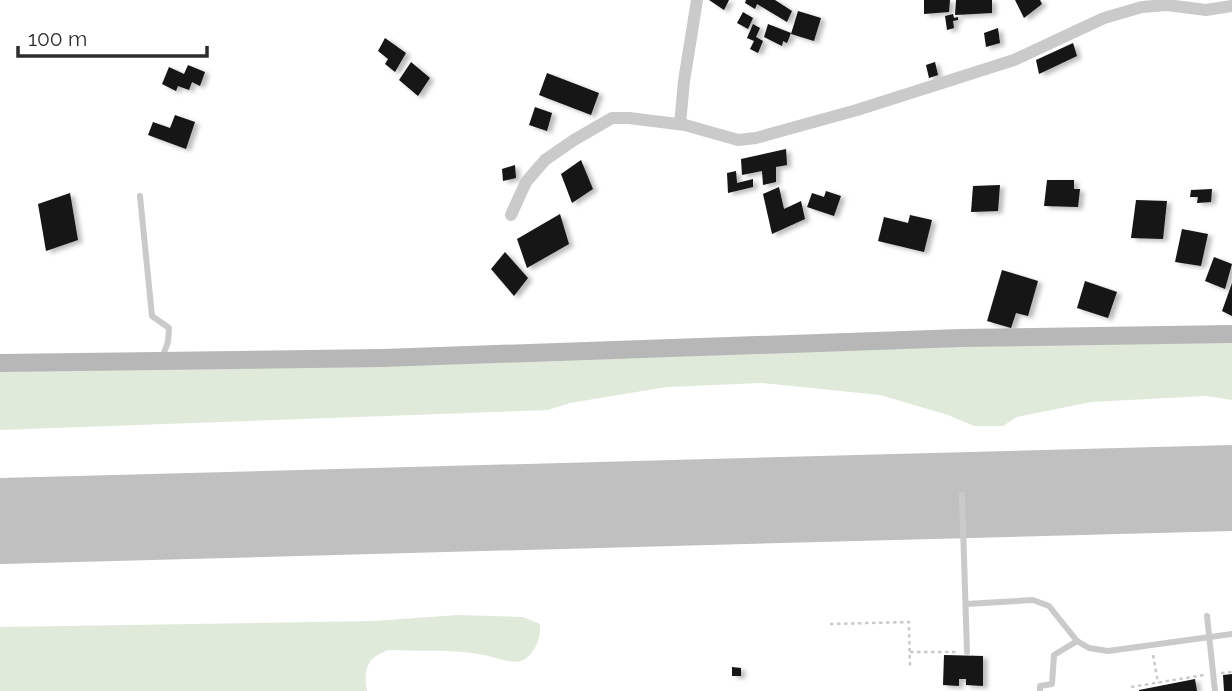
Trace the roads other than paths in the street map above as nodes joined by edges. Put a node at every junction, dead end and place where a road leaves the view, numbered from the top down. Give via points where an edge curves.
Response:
1 (697, 0) edge
2 (1232, 6) edge
3 (680, 124) junction
4 (140, 196) dead end
5 (511, 215) dead end
6 (1232, 334) edge
7 (161, 359) junction
8 (0, 363) edge
9 (962, 495) dead end
10 (965, 604) junction
11 (1206, 616) dead end
12 (1232, 634) edge
13 (1209, 638) junction
14 (1077, 641) junction
15 (967, 652) road end
16 (1040, 691) edge
17 (1215, 691) edge

1 - 3 street
2 - 3 street via 1206,10 1142,7 1104,18 1014,60 755,138 738,140
3 - 5 street via 612,118 545,160 526,182
4 - 7 lane via 152,316 169,328
6 - 7 street via 947,338 383,358
7 - 8 street
9 - 10 lane
10 - 14 lane via 1033,600 1049,606
10 - 15 lane
11 - 13 lane
12 - 13 lane
13 - 14 lane via 1108,651
13 - 17 lane
14 - 16 lane via 1054,654 1052,684 1040,686

